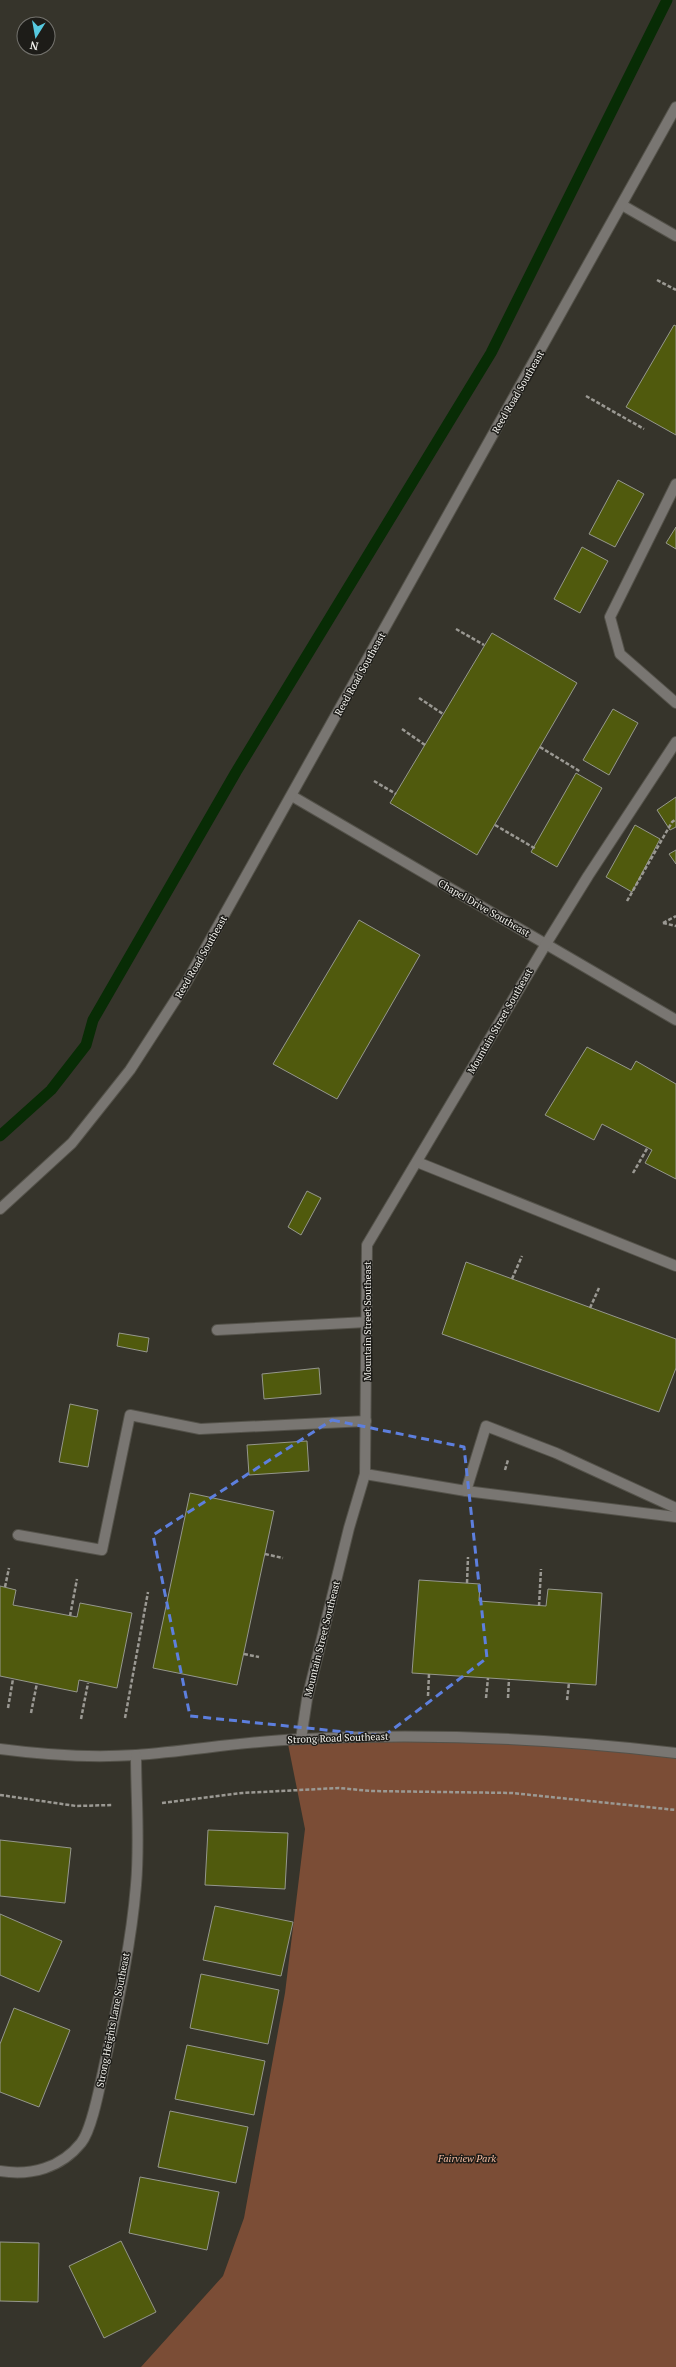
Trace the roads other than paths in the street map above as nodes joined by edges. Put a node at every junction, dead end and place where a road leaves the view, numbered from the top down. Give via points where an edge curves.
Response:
1 (676, 107) edge
2 (622, 206) junction
3 (676, 236) edge
4 (676, 484) edge
5 (676, 703) edge
6 (676, 742) edge
7 (292, 796) junction
8 (546, 944) junction
9 (676, 1020) edge
10 (418, 1162) junction
11 (0, 1209) edge
12 (676, 1266) edge
13 (367, 1322) junction
14 (217, 1330) dead end
15 (366, 1421) junction
16 (365, 1474) junction
17 (466, 1491) junction
18 (676, 1508) edge
19 (676, 1517) edge
20 (18, 1535) dead end
21 (301, 1739) junction
22 (0, 1749) edge
23 (676, 1752) edge
24 (136, 1755) junction
25 (0, 2171) edge

1 - 2 street, Reed Road Southeast
2 - 3 street
2 - 7 street, Reed Road Southeast
4 - 5 street via 610,617 620,654
6 - 8 street, Mountain Street Southeast
7 - 8 street, Chapel Drive Southeast
7 - 11 street, Reed Road Southeast via 185,985 130,1070 72,1143
8 - 9 street, Chapel Drive Southeast
8 - 10 street, Mountain Street Southeast
10 - 12 street
10 - 13 street, Mountain Street Southeast via 367,1245
13 - 14 street
13 - 15 street, Mountain Street Southeast
15 - 16 street, Mountain Street Southeast
15 - 20 street via 200,1429 130,1415 102,1550
16 - 17 street
16 - 21 street, Mountain Street Southeast via 349,1528 307,1699
17 - 18 street via 486,1426 556,1453
17 - 19 street
21 - 23 street, Strong Road Southeast via 427,1735 520,1738
21 - 24 street, Strong Road Southeast via 238,1742
22 - 24 street, Strong Road Southeast via 51,1756
24 - 25 street, Strong Heights Lane Southeast via 136,1884 124,1974 96,2104 82,2142 66,2158 48,2168 29,2173

